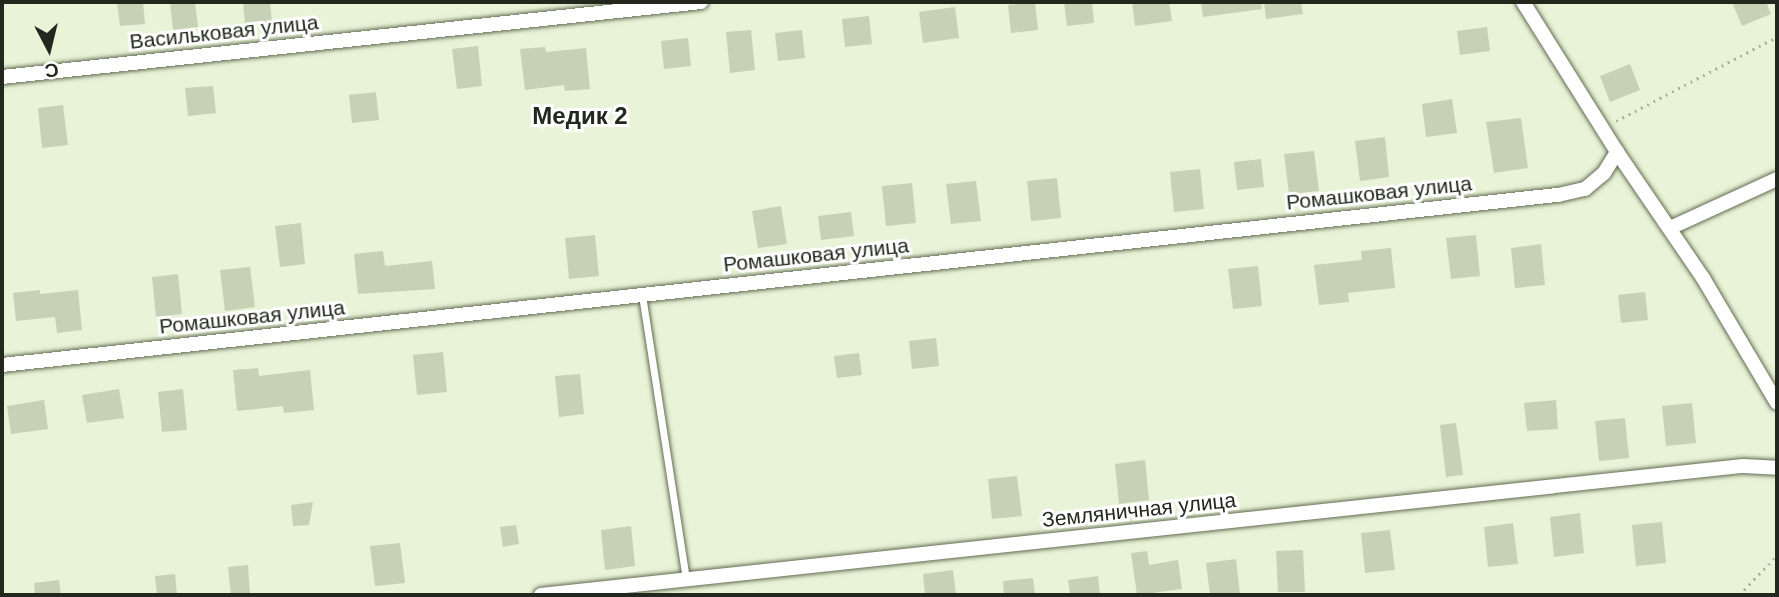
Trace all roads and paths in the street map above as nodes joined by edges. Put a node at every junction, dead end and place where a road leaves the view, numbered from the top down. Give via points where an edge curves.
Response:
1 (701, 2) edge
2 (1523, 2) edge
3 (1777, 37) edge
4 (2, 77) edge
5 (1602, 128) junction
6 (1617, 152) junction
7 (1777, 179) edge
8 (1670, 228) junction
9 (642, 295) junction
10 (2, 365) edge
11 (1777, 403) edge
12 (1777, 468) edge
13 (1777, 555) edge
14 (687, 580) junction
15 (541, 595) edge
16 (1739, 595) edge

1 - 4 street, Васильковая улица
2 - 5 street
3 - 5 path
5 - 6 street
6 - 8 street
6 - 9 street, Ромашковая улица via 1604,173 1585,189 1558,195
7 - 8 street
8 - 11 street
9 - 10 street, Ромашковая улица
9 - 14 lane
12 - 14 street, Земляничная улица via 1742,466
13 - 16 path
14 - 15 street, Земляничная улица

